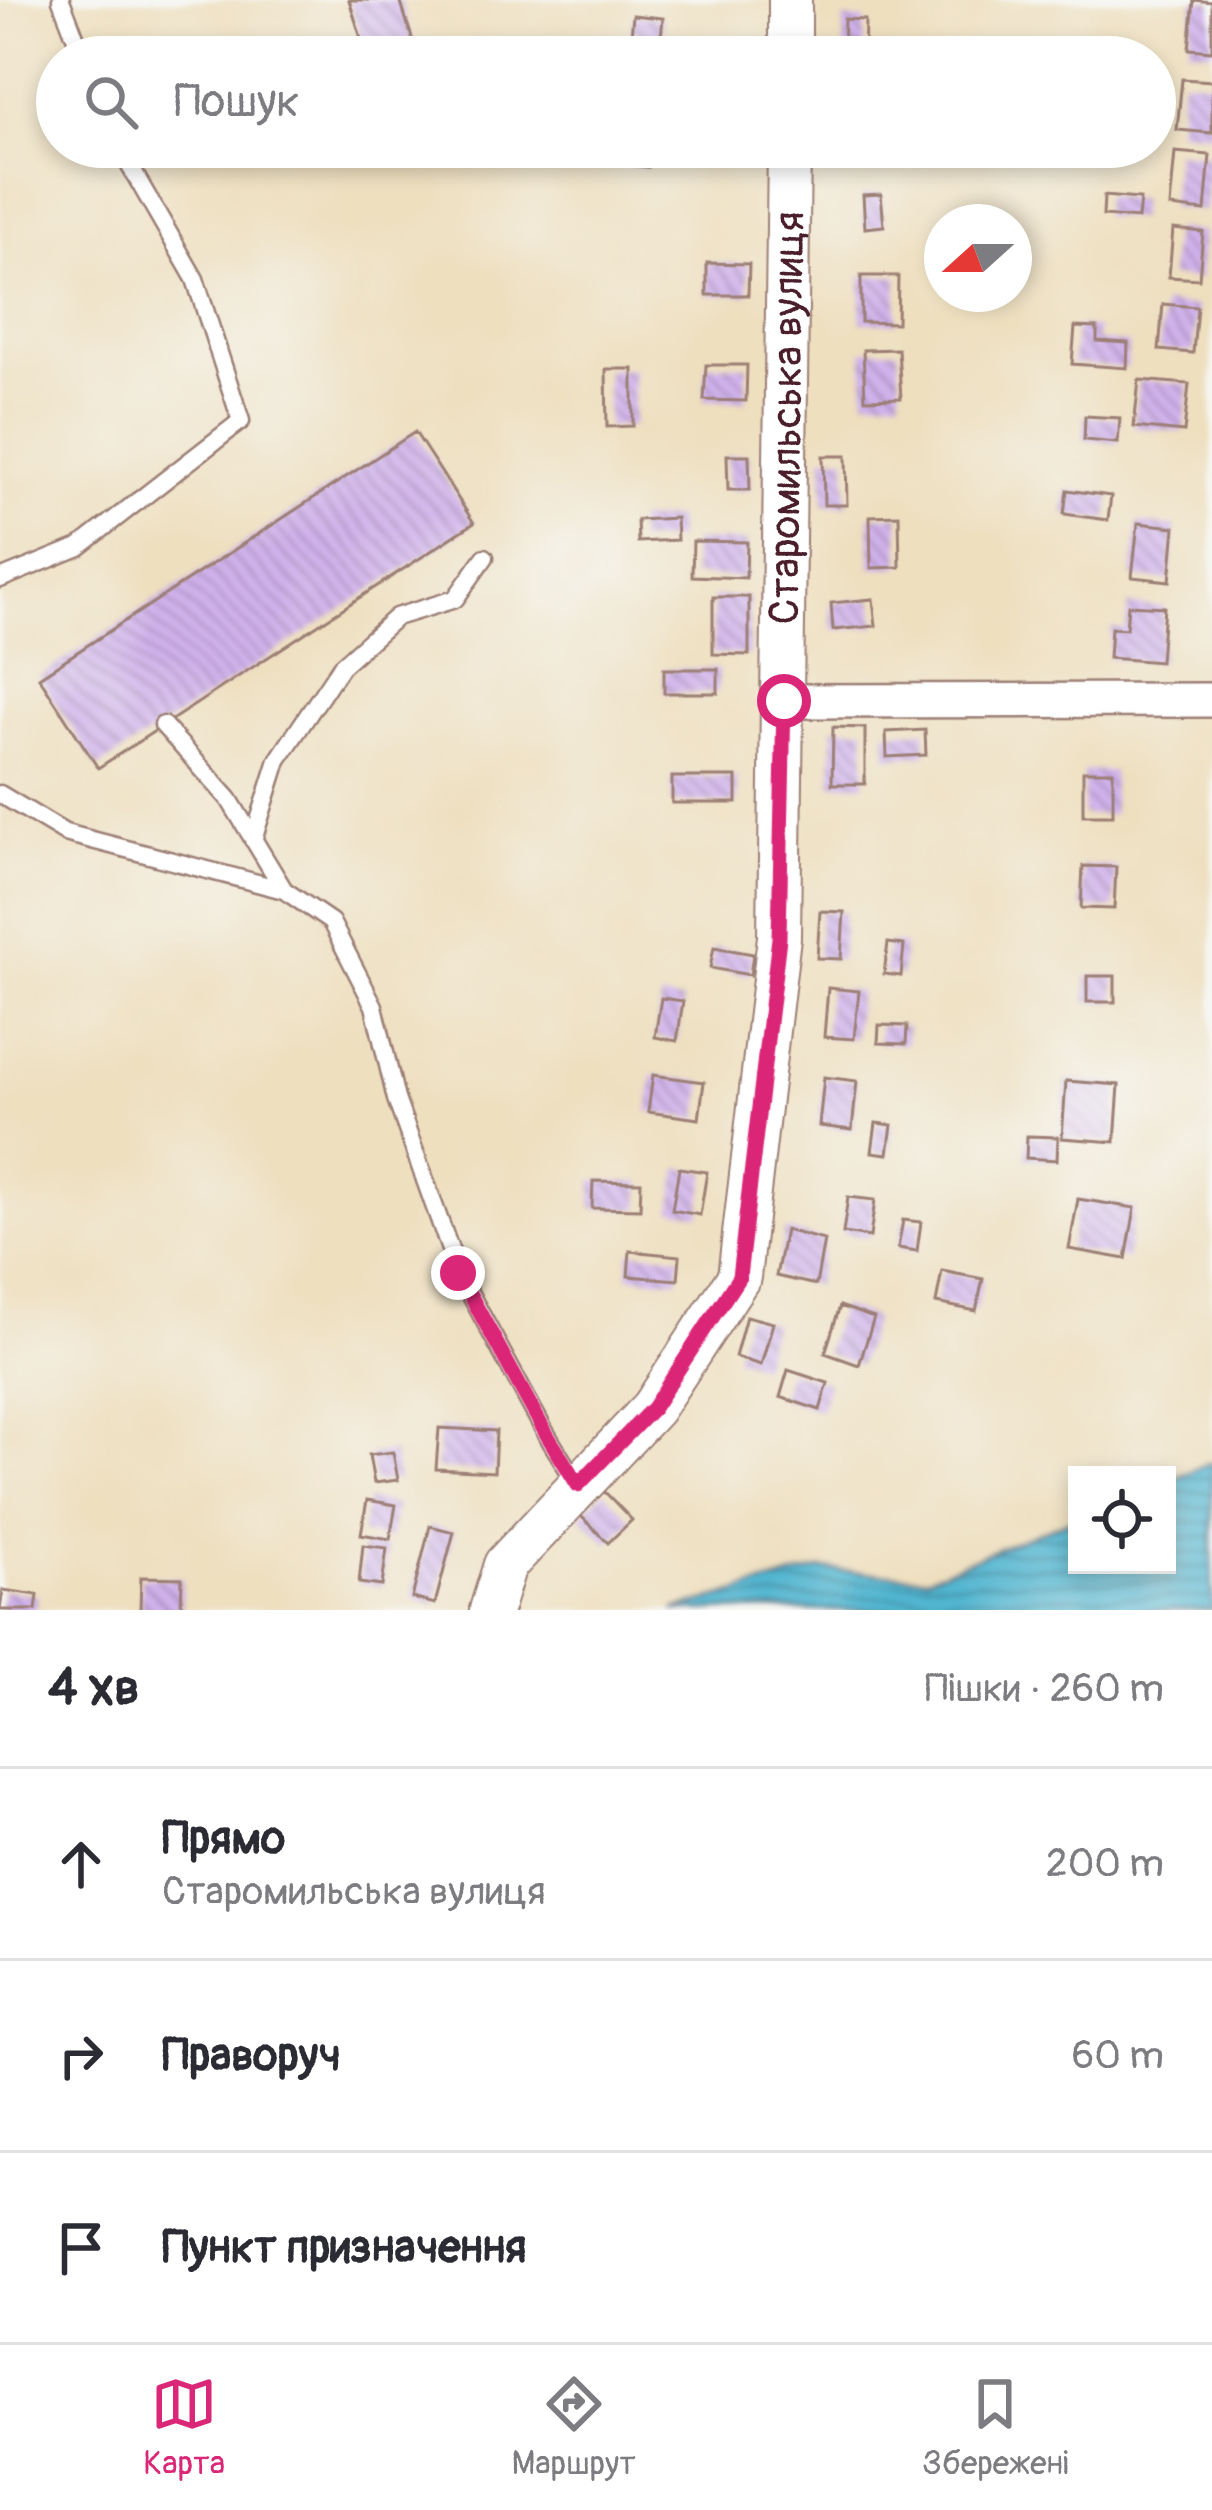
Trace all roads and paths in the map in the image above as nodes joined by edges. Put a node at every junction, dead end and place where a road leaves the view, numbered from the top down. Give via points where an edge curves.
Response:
1 (61, 0) edge
2 (790, 0) edge
3 (75, 36) edge
4 (790, 36) edge
5 (130, 168) edge
6 (789, 168) edge
7 (485, 557) dead end
8 (0, 579) edge
9 (1212, 700) edge
10 (784, 701) junction
11 (164, 725) dead end
12 (0, 794) edge
13 (253, 840) junction
14 (284, 890) junction
15 (578, 1485) junction
16 (491, 1610) edge

1 - 3 lane
2 - 4 street
5 - 8 lane via 195,279 242,421 79,547
6 - 10 street, Старомильська вулиця
7 - 13 lane via 455,598 396,617 341,666 278,760
9 - 10 street
10 - 15 street, Старомильська вулиця via 779,938 739,1277 653,1408
11 - 13 lane via 229,799
12 - 14 lane via 65,832
13 - 14 lane
14 - 15 lane via 331,922 374,1006 396,1099 458,1273
15 - 16 street, Старомильська вулиця via 505,1564

